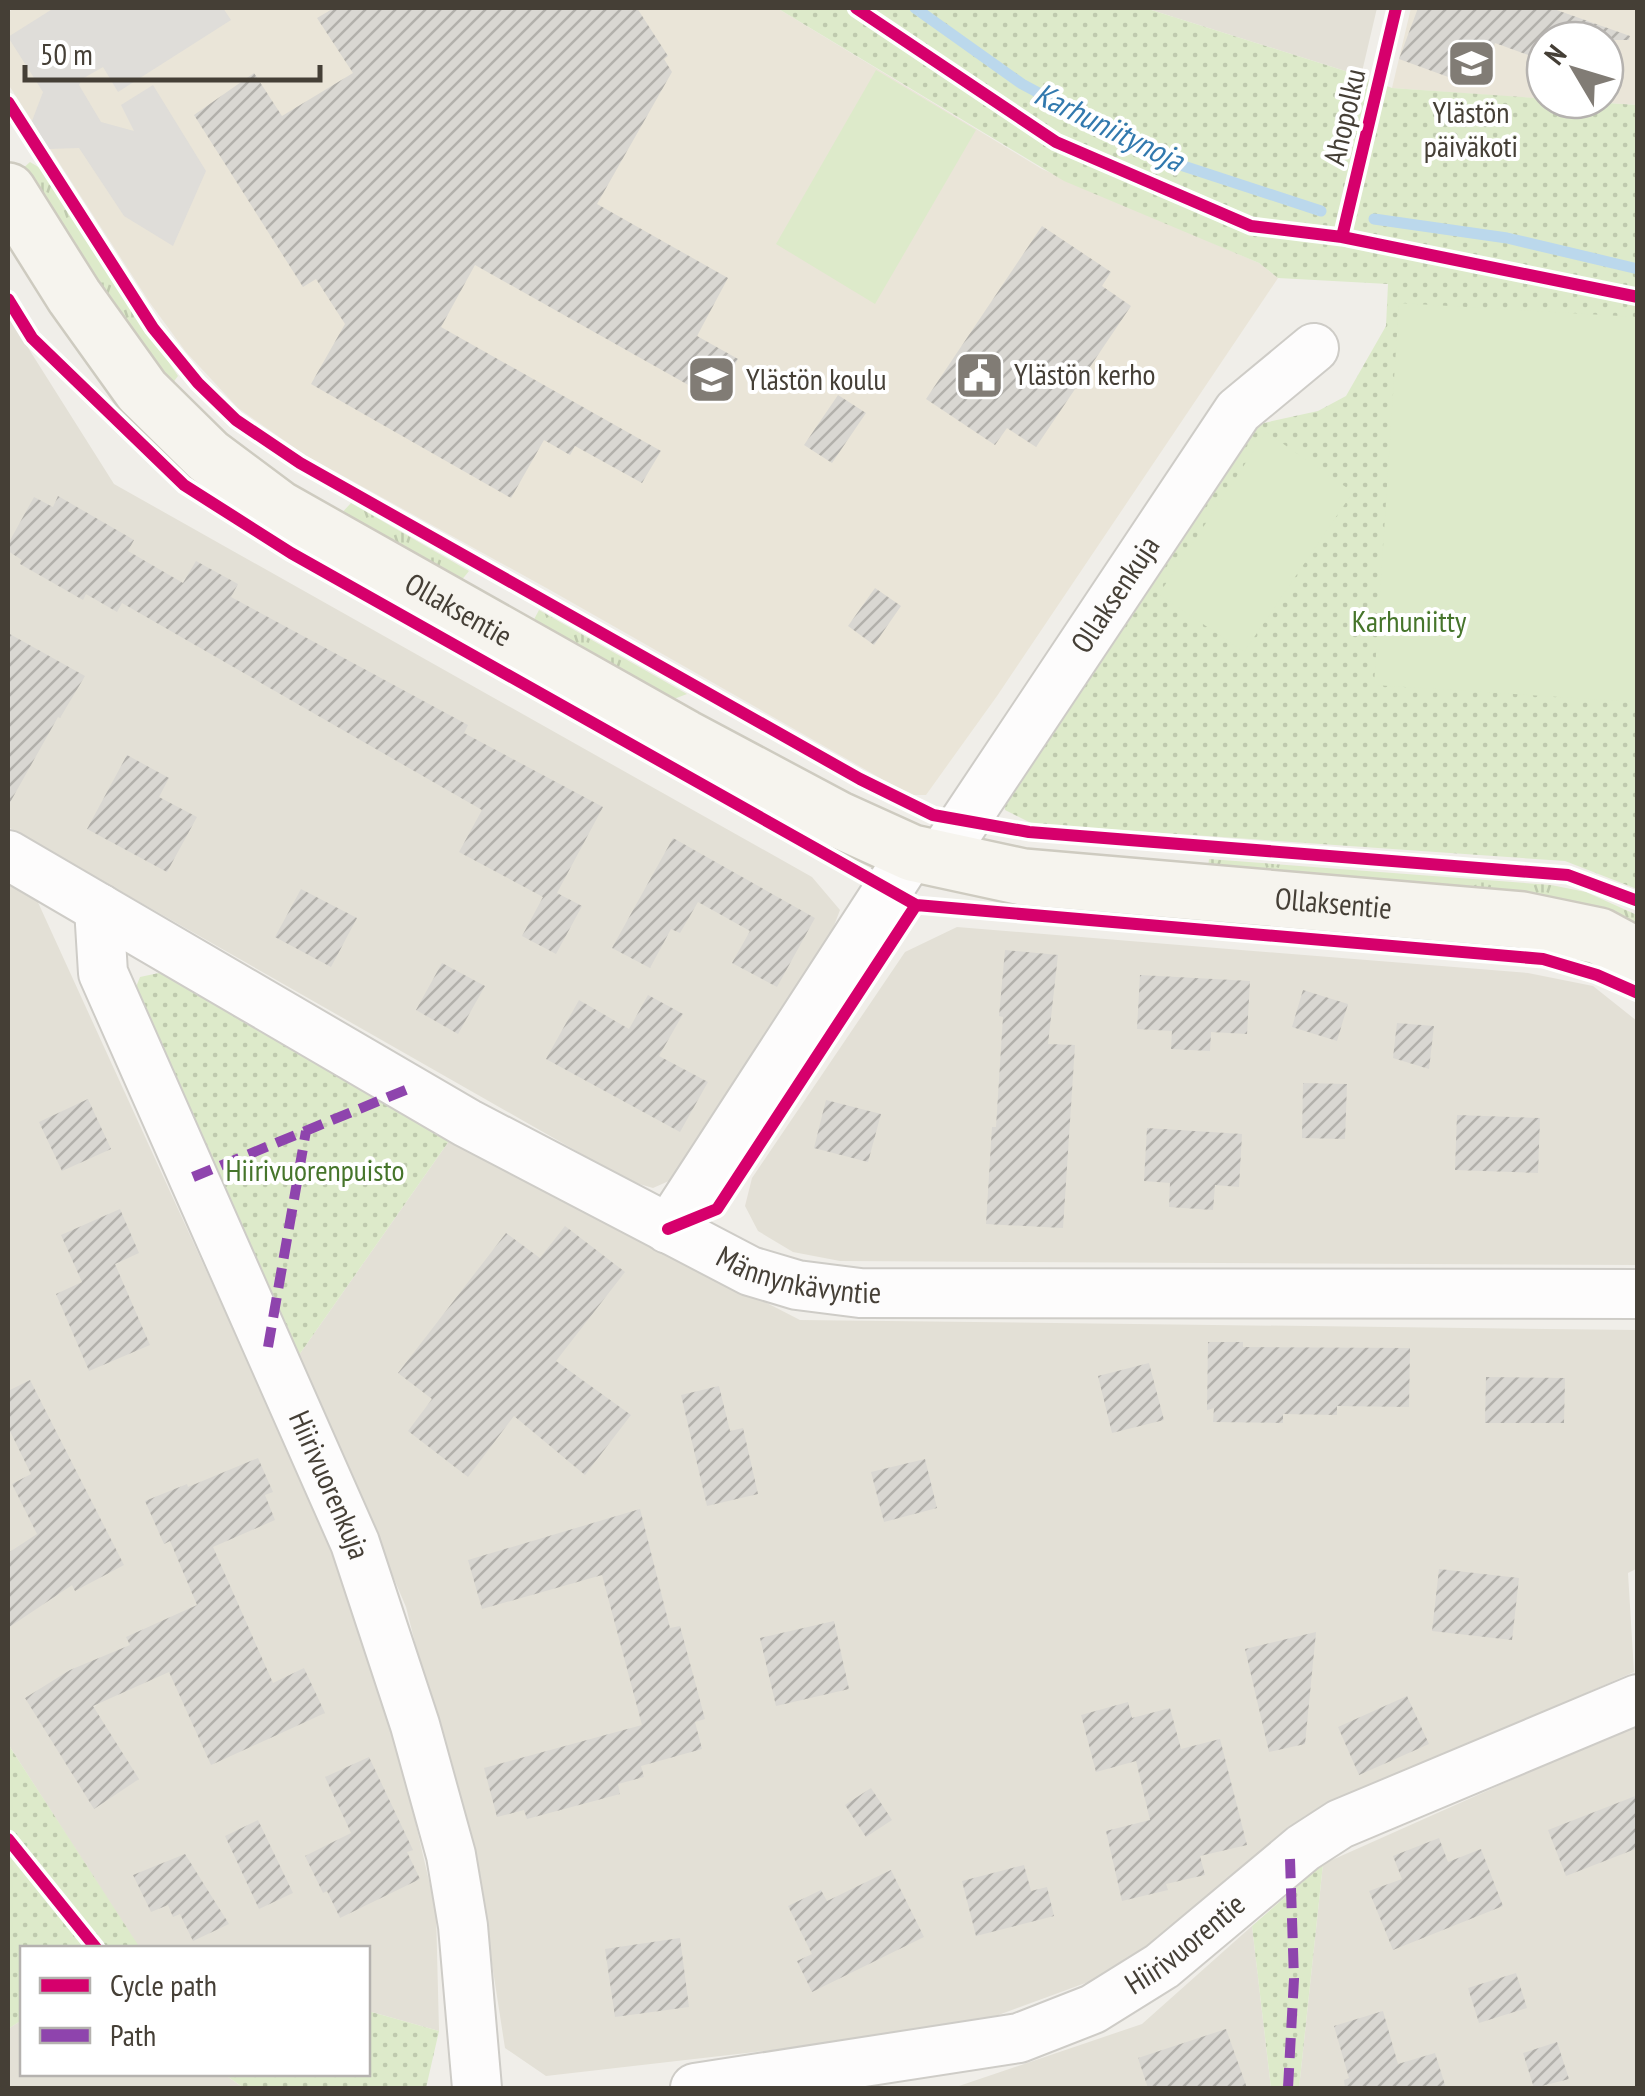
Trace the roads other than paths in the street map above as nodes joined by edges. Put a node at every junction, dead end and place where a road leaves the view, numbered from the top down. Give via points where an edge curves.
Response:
1 (8, 191) edge
2 (1314, 348) dead end
3 (8, 855) edge
4 (925, 857) junction
5 (99, 908) junction
6 (1638, 957) edge
7 (668, 1229) junction
8 (1638, 1294) edge
9 (1638, 1699) edge
10 (477, 2088) edge
11 (696, 2088) edge

1 - 4 street, Ollaksentie via 142,391 243,483 685,738 837,819
2 - 4 street, Ollaksenkuja via 1238,411
3 - 5 street, Männynkävyntie
4 - 6 street, Ollaksentie via 1023,877 1522,920 1599,936
4 - 7 street, Ollaksenkuja
5 - 7 street, Männynkävyntie via 467,1123
5 - 10 street, Hiirivuorenkuja via 103,972 355,1543 415,1725 451,1854
7 - 8 street, Männynkävyntie via 750,1271 860,1293
9 - 11 street, Hiirivuorentie via 1340,1824 1162,1966 1093,2009 1020,2038

